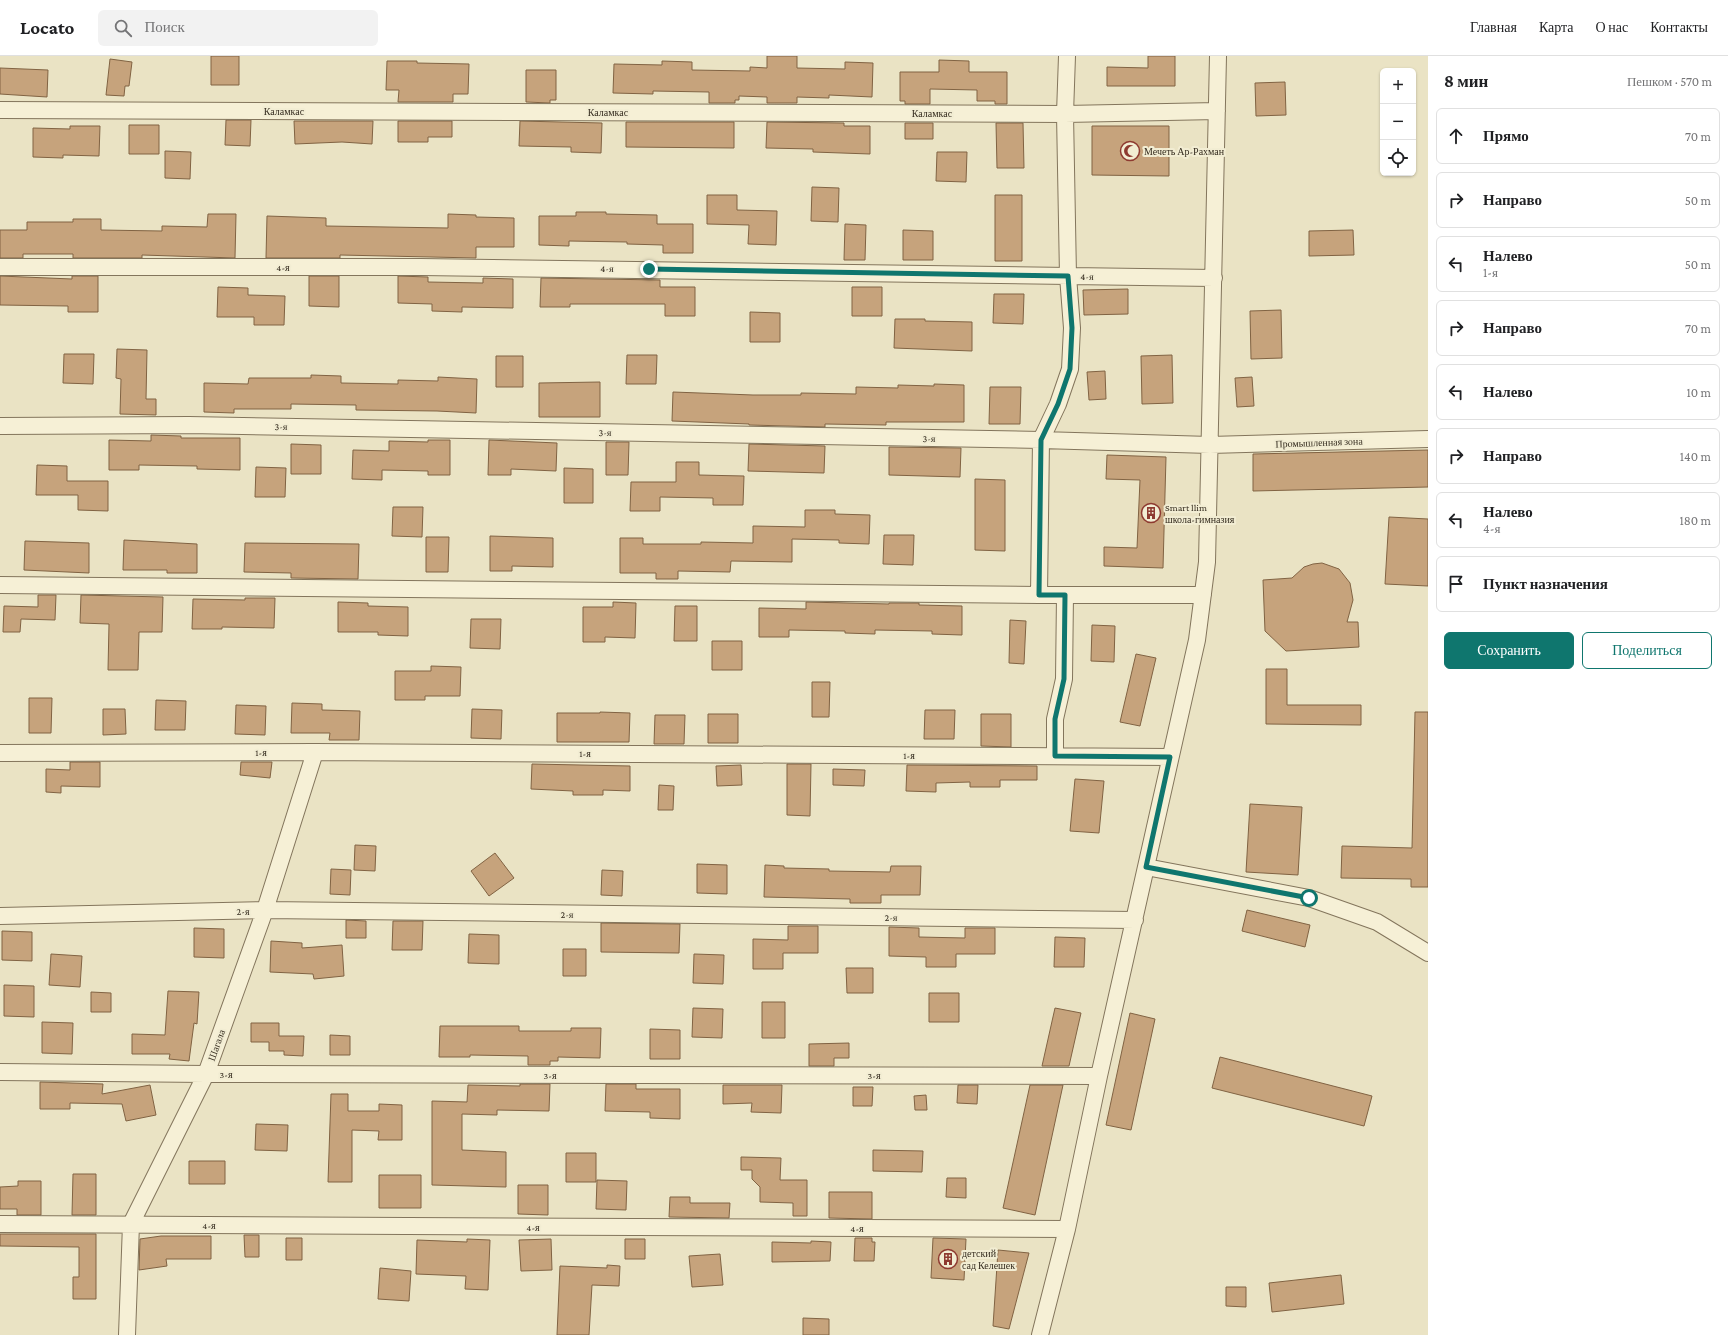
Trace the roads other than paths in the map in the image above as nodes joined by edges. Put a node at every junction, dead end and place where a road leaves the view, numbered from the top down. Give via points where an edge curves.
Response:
1 (1067, 56) edge
2 (1218, 56) edge
3 (0, 110) edge
4 (1217, 111) junction
5 (1065, 114) junction
6 (0, 267) edge
7 (1068, 276) junction
8 (1214, 278) junction
9 (0, 426) edge
10 (1428, 439) edge
11 (1041, 440) junction
12 (1210, 445) junction
13 (0, 585) edge
14 (1039, 595) junction
15 (1065, 595) junction
16 (1203, 595) junction
17 (315, 752) junction
18 (0, 753) edge
19 (1055, 756) junction
20 (1170, 757) junction
21 (1146, 867) junction
22 (265, 910) junction
23 (0, 916) edge
24 (1135, 920) junction
25 (1428, 953) edge
26 (0, 1072) edge
27 (206, 1074) junction
28 (1099, 1076) junction
29 (0, 1224) edge
30 (131, 1224) junction
31 (1067, 1229) junction
32 (127, 1335) edge
33 (1040, 1335) edge

1 - 5 street
2 - 4 street
3 - 5 street, Каламкас
4 - 5 street, Каламкас
4 - 8 street
5 - 7 street
6 - 7 street, 4-я via 437,267
7 - 8 street, 4-я
7 - 11 street via 1072,328 1070,369 1058,404
8 - 12 street
9 - 11 street, 3-я via 189,425
10 - 12 street, Промышленная зона
11 - 12 street, 3-я
11 - 14 street
12 - 16 street via 1207,562
13 - 14 street
14 - 15 street
15 - 16 street
15 - 19 street via 1064,679 1055,719
16 - 20 street via 1197,640
17 - 18 street, 1-я
17 - 19 street, 1-я
17 - 22 street, Шагала
19 - 20 street, 1-я
20 - 21 street
21 - 24 street
21 - 25 street via 1309,898 1376,922
22 - 23 street, 2-я
22 - 24 street, 2-я
22 - 27 street, Шагала
24 - 28 street
26 - 27 street, 3-я
27 - 28 street, 3-я
27 - 30 street, Шагала
28 - 31 street
29 - 30 street, 4-я
30 - 31 street, 4-я
30 - 32 street, Шагала
31 - 33 street

